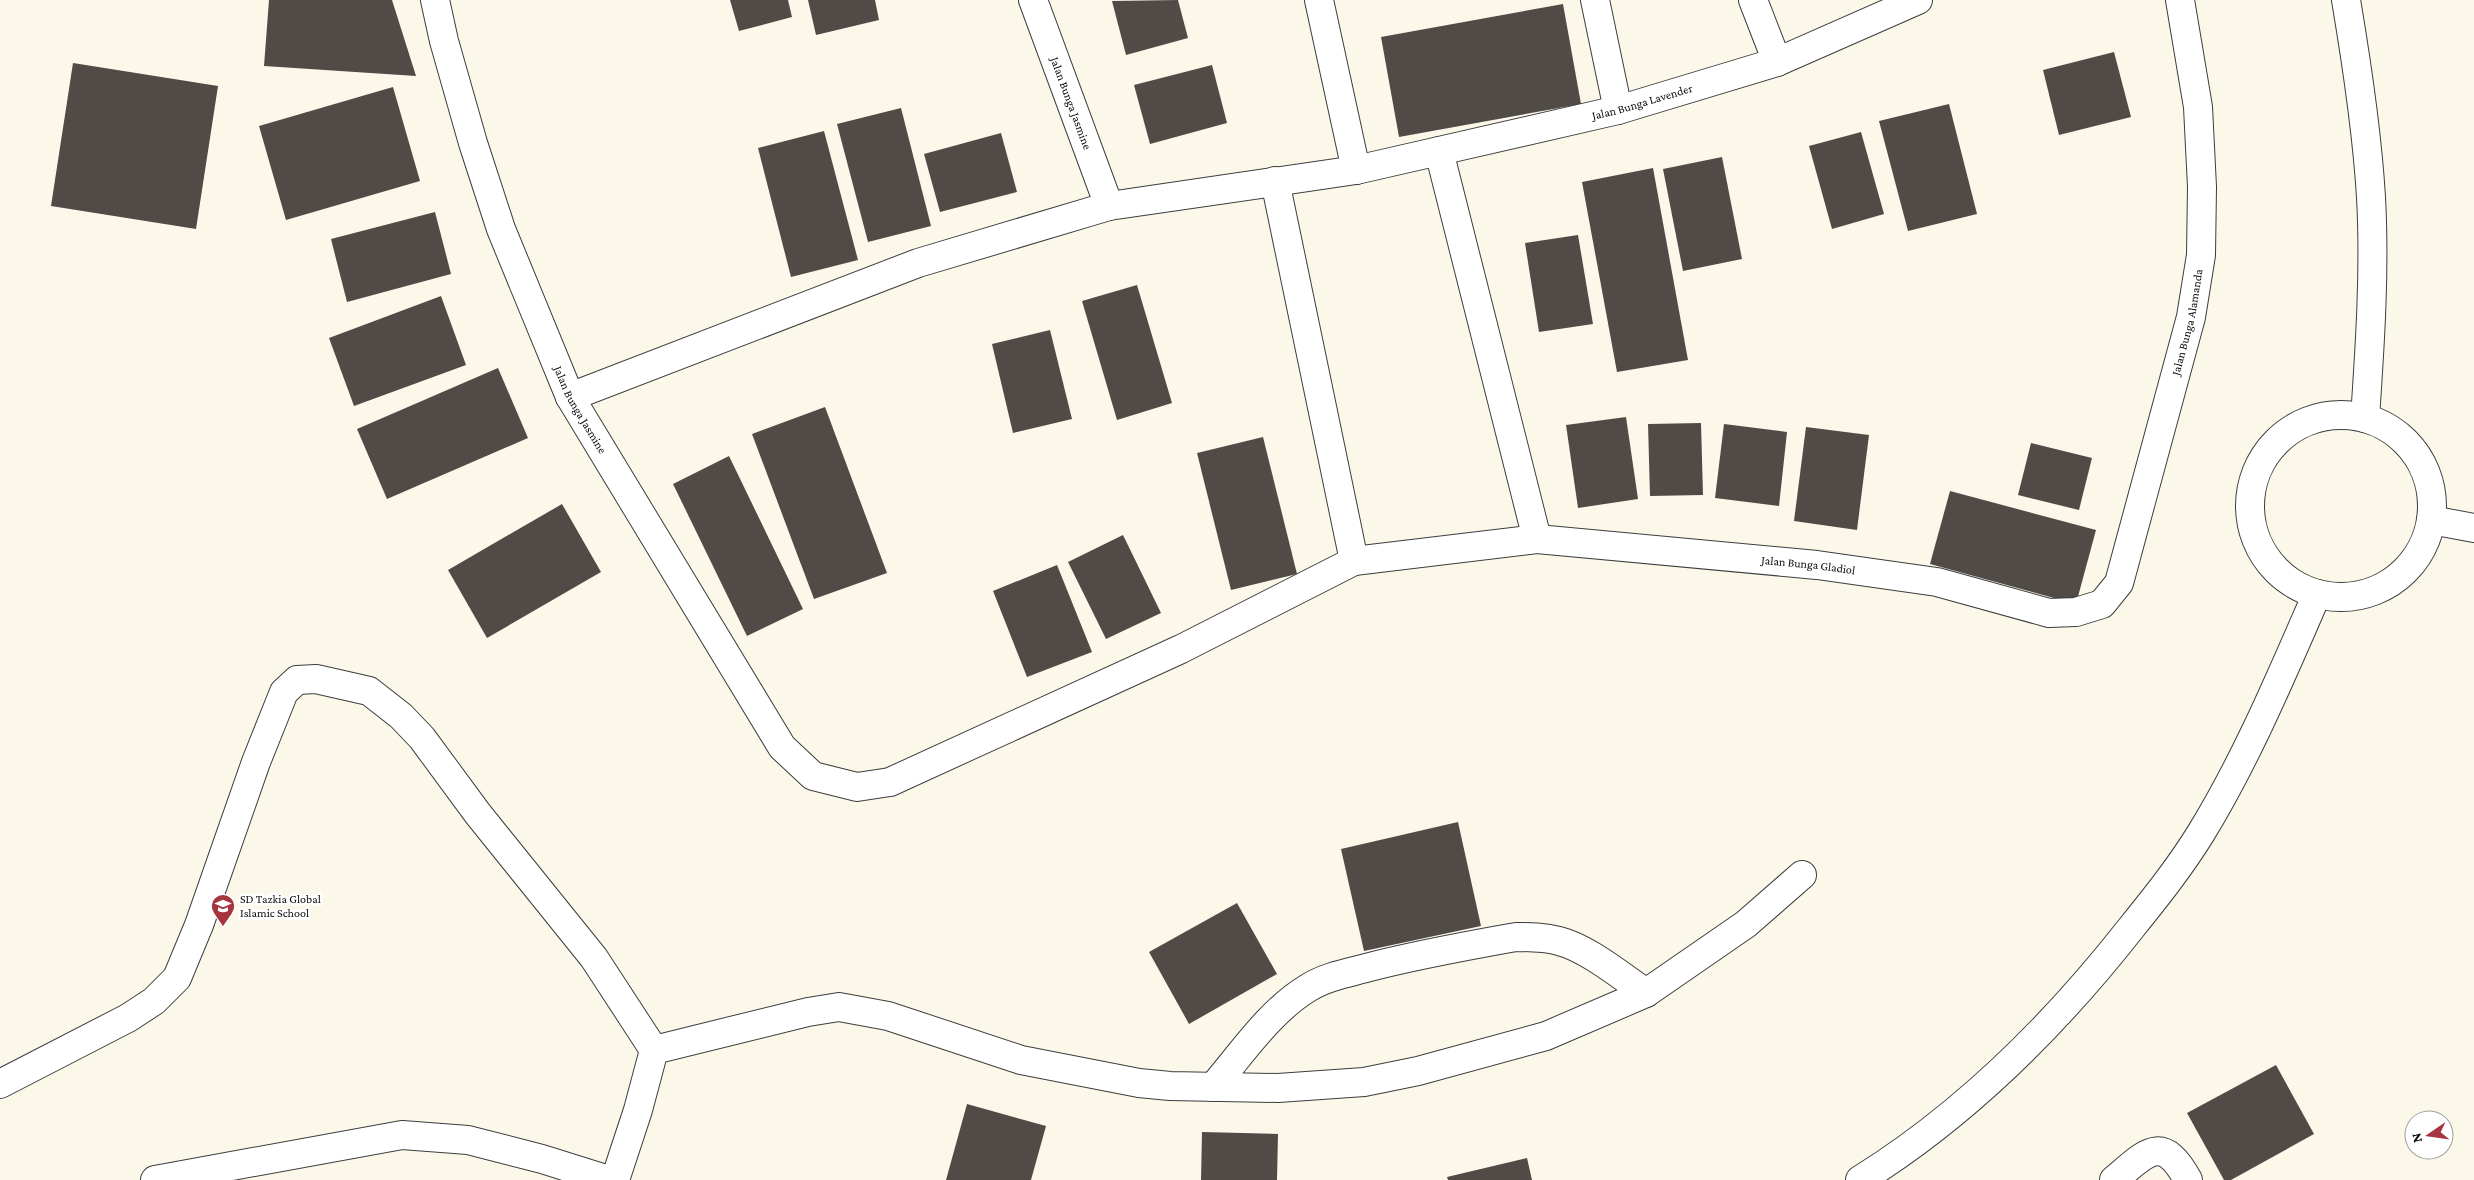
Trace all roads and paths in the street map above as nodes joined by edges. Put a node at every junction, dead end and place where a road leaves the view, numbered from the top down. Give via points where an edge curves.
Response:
1 (435, 0) edge
2 (1033, 0) edge
3 (1319, 0) edge
4 (1594, 0) edge
5 (1753, 0) edge
6 (1918, 0) edge
7 (2180, 0) edge
8 (2346, 0) edge
9 (1777, 62) junction
10 (1618, 110) junction
11 (1438, 151) junction
12 (1356, 170) junction
13 (1275, 182) junction
14 (1109, 206) junction
15 (570, 397) junction
16 (2366, 418) junction
17 (2431, 520) junction
18 (2474, 528) edge
19 (1538, 539) junction
20 (1354, 561) junction
21 (2317, 594) junction
22 (2076, 612) joint
23 (1802, 875) dead end
24 (1646, 993) junction
25 (654, 1050) junction
26 (0, 1084) edge
27 (1213, 1087) junction
28 (155, 1180) edge
29 (609, 1180) edge
30 (615, 1180) edge
31 (1860, 1180) edge
32 (2114, 1180) edge
33 (2188, 1180) edge

1 - 15 street, Jalan Bunga Jasmine via 444,41 501,229
2 - 14 street, Jalan Bunga Jasmine
3 - 12 street
4 - 10 street
5 - 9 street
6 - 9 street, Jalan Bunga Lavender
7 - 22 street, Jalan Bunga Alamanda via 2198,107 2202,186 2201,255 2191,317 2119,583 2102,604
8 - 16 street via 2371,198 2372,315
9 - 10 street, Jalan Bunga Lavender
10 - 11 street, Jalan Bunga Lavender
11 - 12 street, Jalan Bunga Lavender
11 - 19 street
12 - 13 street, Jalan Bunga Lavender
13 - 14 street, Jalan Bunga Lavender
13 - 20 street
14 - 15 street, Jalan Bunga Lavender via 918,263
15 - 20 street, Jalan Bunga Jasmine via 782,746 813,776 856,787 890,782 1181,649
16 - 17 street via 2386,426 2417,456 2427,476
16 - 21 street via 2322,416 2301,424 2268,452 2252,492 2251,514 2255,535 2265,555 2285,577
17 - 18 street
17 - 21 street via 2426,540 2415,560 2381,588 2361,595
19 - 20 street, Jalan Bunga Gladiol
19 - 22 street, Jalan Bunga Gladiol via 1817,565 1937,582 2049,613
21 - 31 street via 2264,714 2202,832 2176,872 2076,996 2032,1044 1969,1101
23 - 24 street via 1746,924
24 - 27 street via 1546,1036 1418,1071 1364,1082 1278,1088
24 - 27 street via 1581,951 1561,942 1537,937 1516,937 1386,963 1309,987 1287,1003 1259,1032
25 - 26 street via 594,958 478,814 422,738 370,691 316,679 297,680 284,692 256,762 200,925 177,978 154,1001 128,1018
25 - 27 street via 839,1007 888,1016 1020,1060 1139,1083
25 - 30 street
28 - 29 street via 402,1135 468,1140
32 - 33 street via 2143,1156 2157,1150 2170,1154

